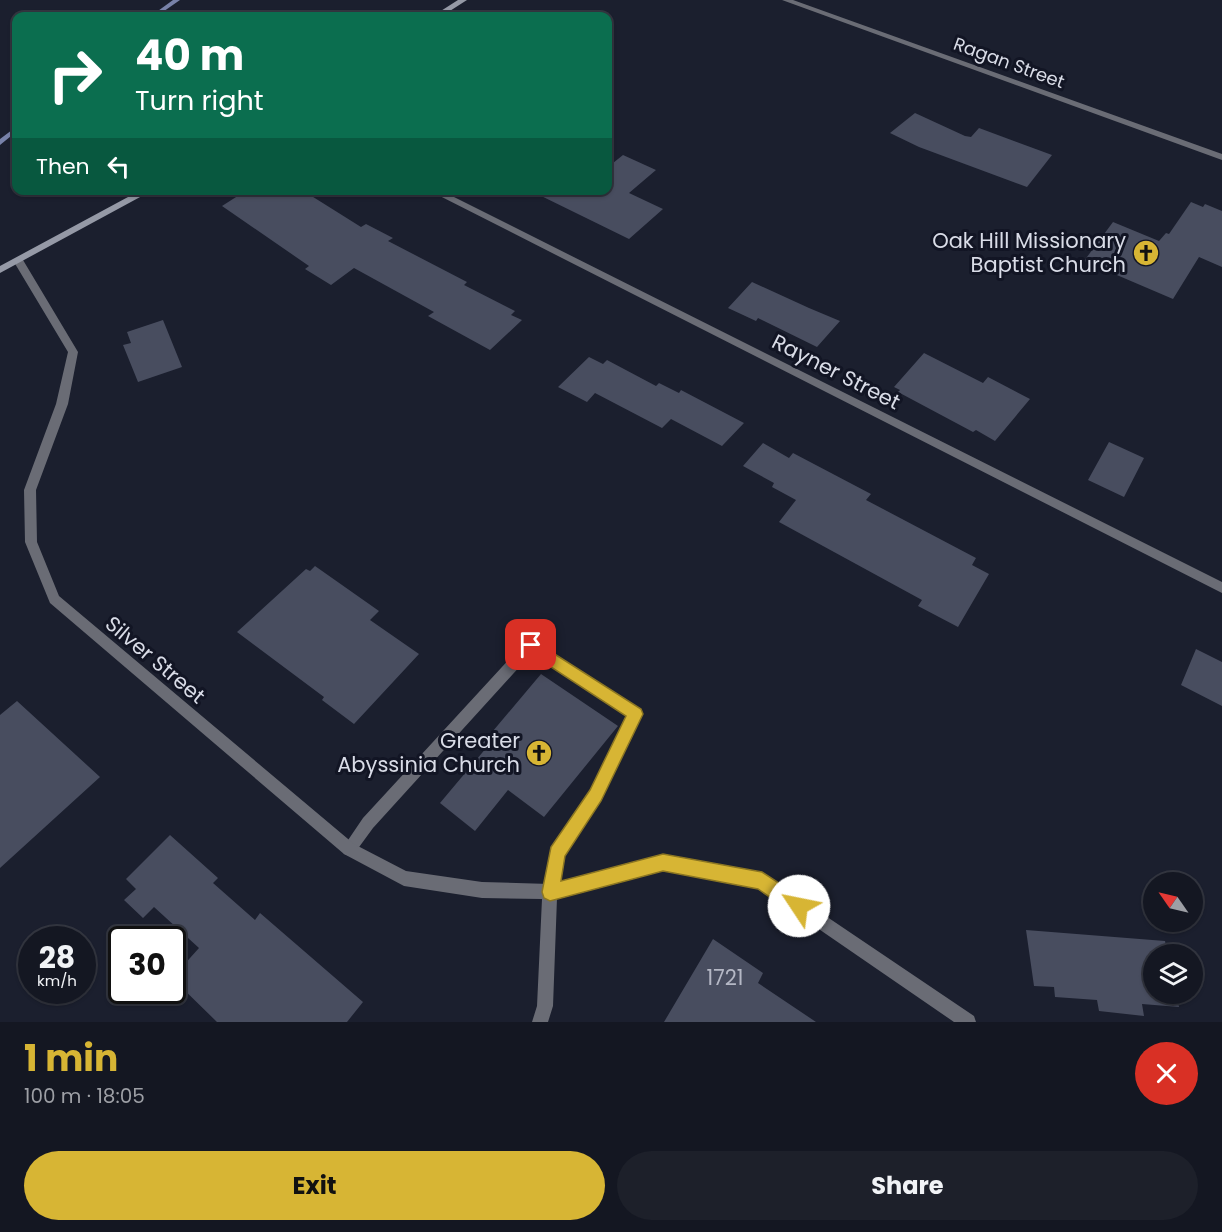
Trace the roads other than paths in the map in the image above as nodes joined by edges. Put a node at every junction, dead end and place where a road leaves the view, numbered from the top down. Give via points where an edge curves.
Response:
1 (463, 0) edge
2 (786, 0) edge
3 (444, 12) edge
4 (1222, 157) edge
5 (140, 195) edge
6 (442, 195) edge
7 (19, 262) junction
8 (0, 270) edge
9 (1222, 588) edge
10 (349, 849) junction
11 (550, 892) junction
12 (540, 1022) edge
13 (968, 1022) edge

1 - 3 main road
2 - 4 street, Ragan Street
5 - 7 main road
6 - 9 street, Rayner Street
7 - 8 main road
7 - 10 street, Silver Street via 72,352 62,404 30,490 31,542 54,599
10 - 11 street, Silver Street via 404,878 482,890
10 - 11 street via 368,823 531,645 636,714 596,795 557,853
11 - 12 street via 545,1006
11 - 13 street, Silver Street via 663,863 762,881

